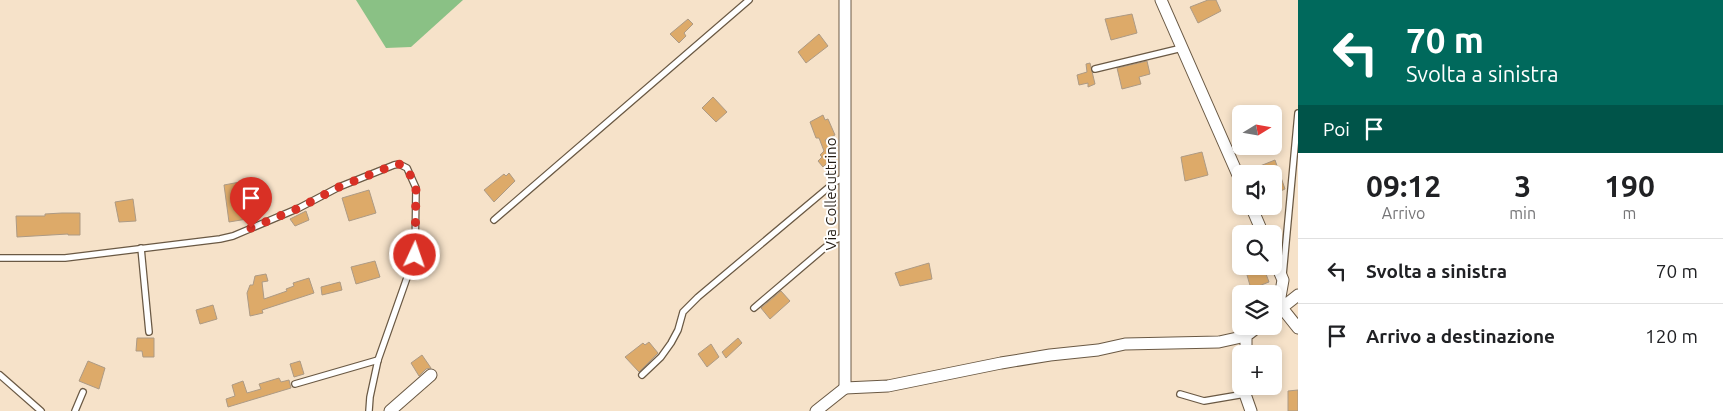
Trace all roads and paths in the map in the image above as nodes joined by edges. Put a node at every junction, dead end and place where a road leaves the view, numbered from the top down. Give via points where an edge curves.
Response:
1 (749, 0) edge
2 (845, 0) edge
3 (1161, 0) edge
4 (1182, 48) junction
5 (1095, 69) dead end
6 (1298, 113) edge
7 (1234, 165) edge
8 (846, 176) junction
9 (494, 220) dead end
10 (845, 236) junction
11 (141, 248) junction
12 (0, 258) edge
13 (1281, 275) edge
14 (1283, 280) junction
15 (1282, 286) edge
16 (1298, 295) edge
17 (754, 308) dead end
18 (1282, 308) edge
19 (1282, 314) edge
20 (1298, 328) edge
21 (149, 332) dead end
22 (1246, 336) joint
23 (1246, 345) edge
24 (378, 360) junction
25 (0, 375) edge
26 (431, 375) dead end
27 (642, 375) dead end
28 (295, 384) dead end
29 (845, 388) junction
30 (83, 392) dead end
31 (1232, 393) edge
32 (1180, 394) dead end
33 (1246, 395) edge
34 (40, 411) edge
35 (75, 411) edge
36 (369, 411) edge
37 (390, 411) edge
38 (816, 411) edge
39 (1250, 411) edge

1 - 9 lane
2 - 8 street, Via Collecuttrino
3 - 4 street
4 - 5 lane
4 - 7 street
6 - 14 lane
8 - 10 street, Via Collecuttrino
8 - 27 lane via 698,297 683,312 671,344
10 - 17 lane via 828,245
10 - 29 street, Via Collecuttrino
11 - 12 lane via 65,258
11 - 21 lane
11 - 24 lane via 233,236 339,187 399,164 407,168 416,188 415,255
13 - 14 street
14 - 15 street
16 - 18 street
19 - 20 street
22 - 23 street
22 - 29 street via 1219,342 1125,344 1001,363 888,386
24 - 28 lane
24 - 36 lane
25 - 34 lane
26 - 37 street
29 - 38 street
30 - 35 lane
31 - 32 lane via 1204,401
33 - 39 street

